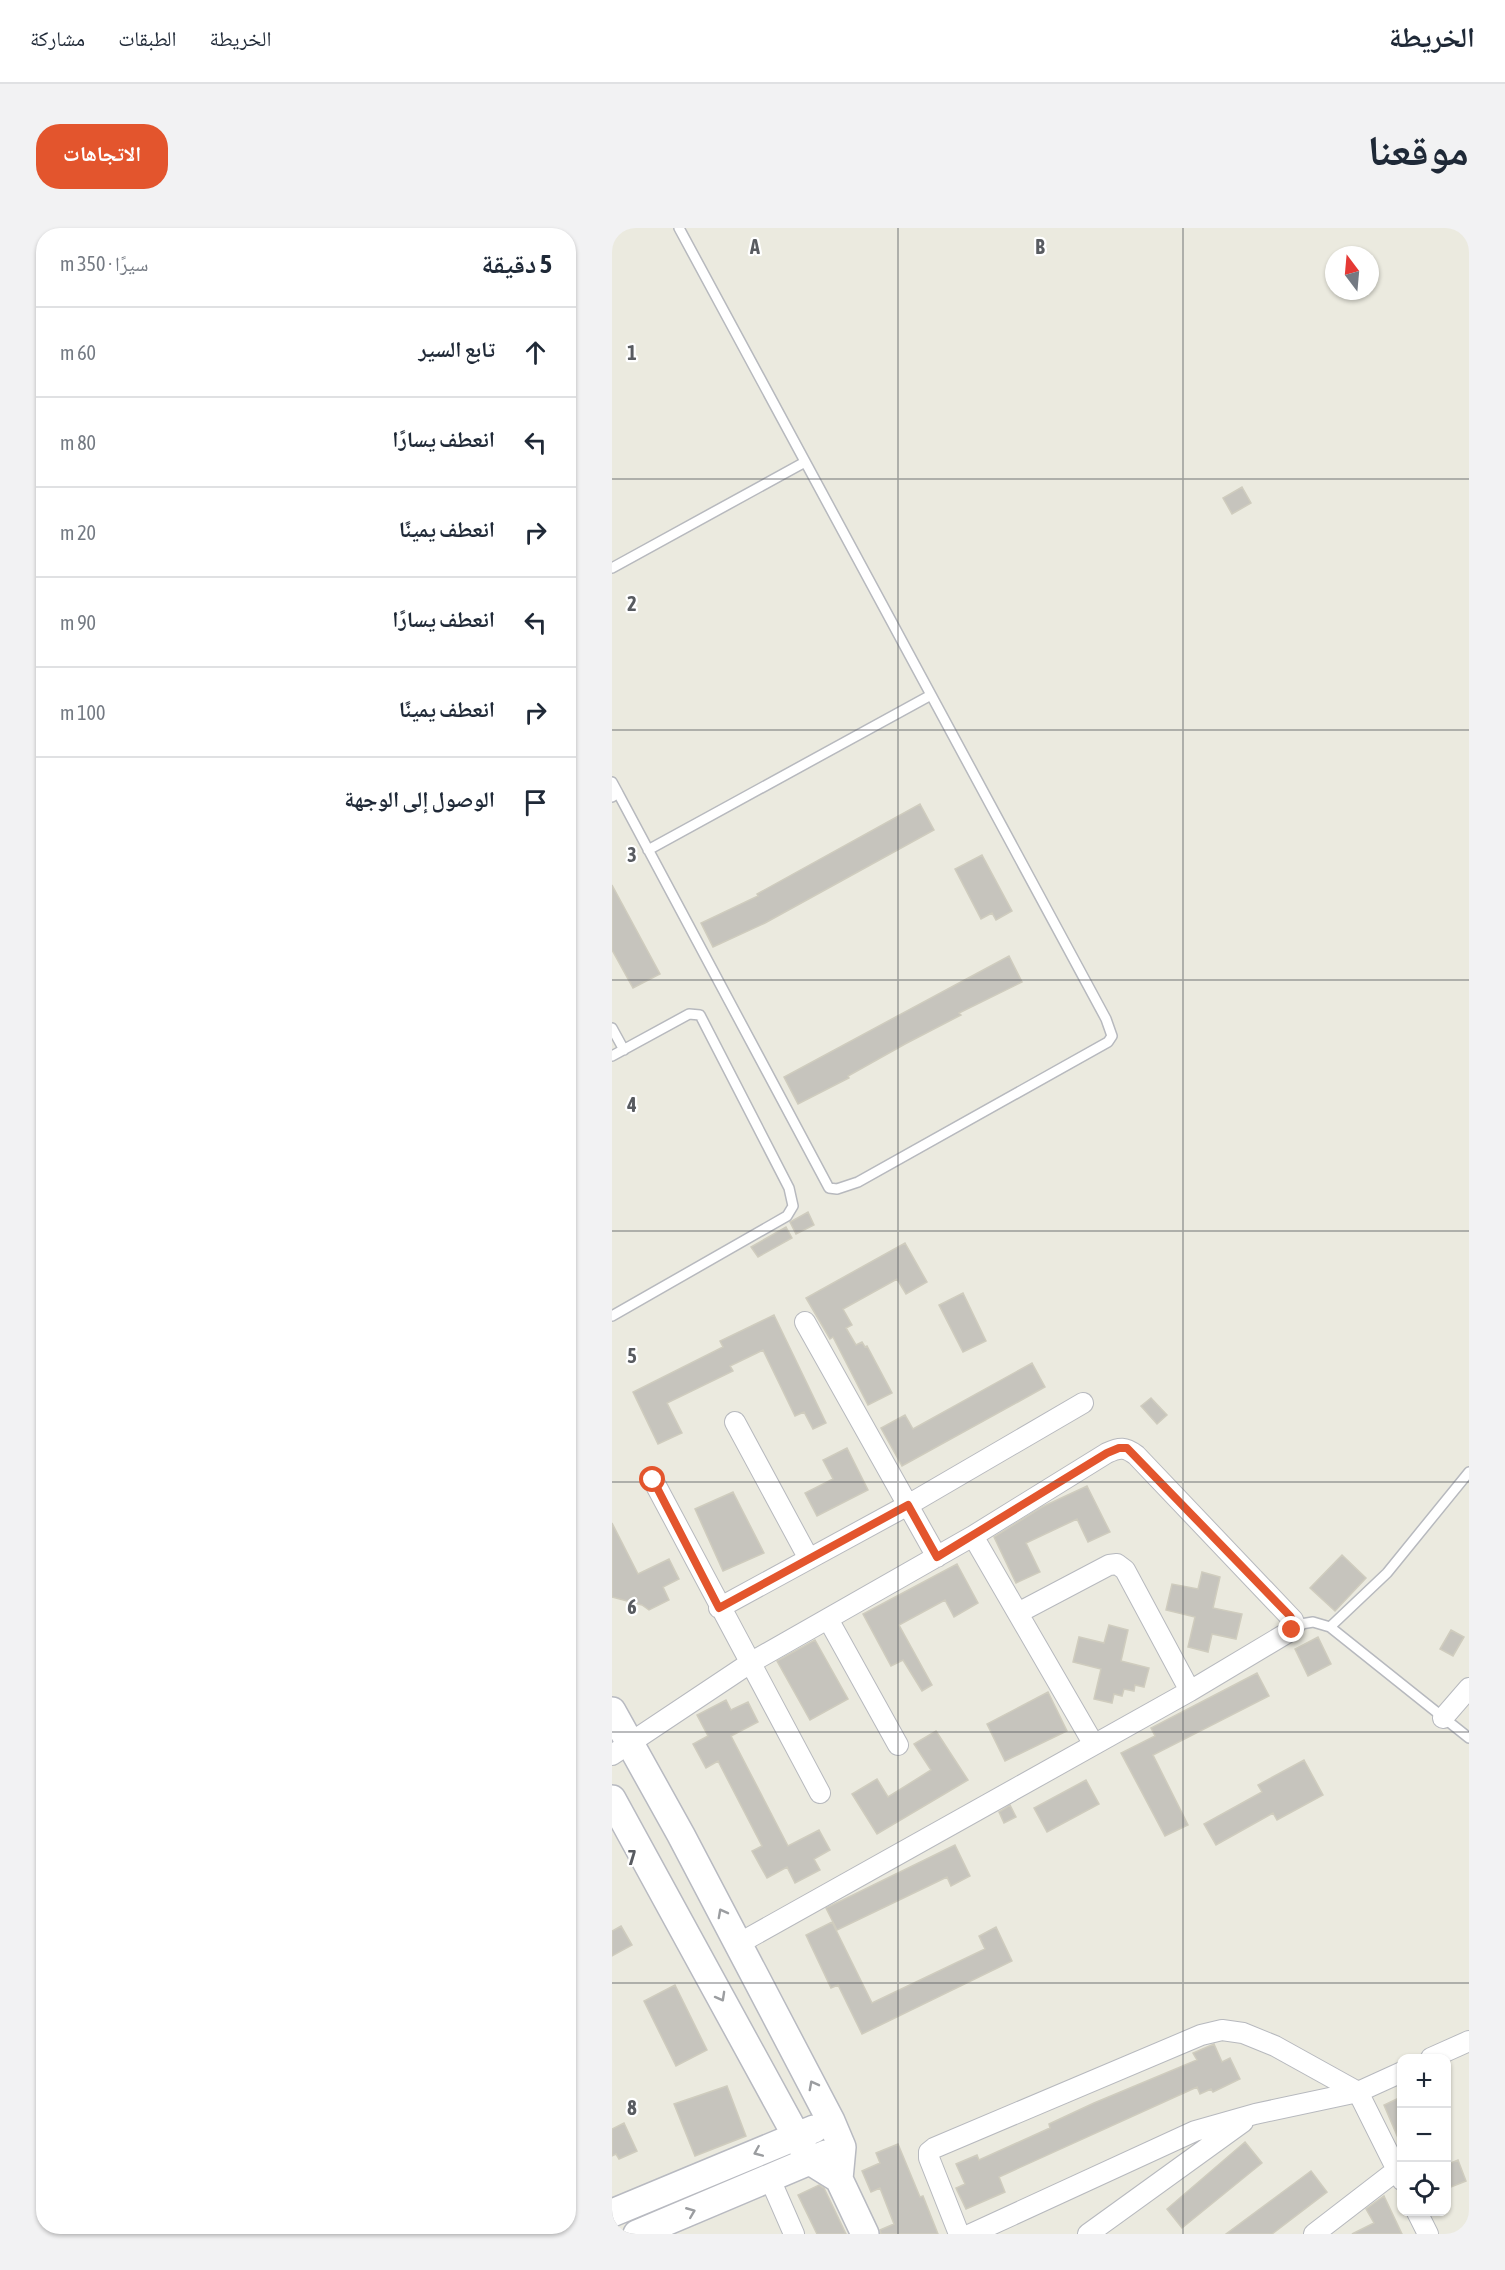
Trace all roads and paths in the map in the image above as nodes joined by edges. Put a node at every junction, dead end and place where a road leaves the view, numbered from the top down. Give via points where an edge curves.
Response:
1 (679, 228) edge
2 (805, 462) junction
3 (612, 568) edge
4 (931, 695) junction
5 (612, 782) edge
6 (615, 795) edge
7 (648, 850) junction
8 (612, 1028) edge
9 (624, 1050) junction
10 (612, 1056) edge
11 (612, 1316) edge
12 (805, 1322) dead end
13 (1083, 1403) dead end
14 (735, 1422) dead end
15 (1469, 1472) edge
16 (653, 1480) dead end
17 (908, 1505) junction
18 (973, 1536) junction
19 (937, 1557) junction
20 (809, 1559) junction
21 (719, 1608) junction
22 (1018, 1613) junction
23 (828, 1619) junction
24 (1295, 1625) junction
25 (1329, 1627) junction
26 (750, 1663) junction
27 (1469, 1688) edge
28 (1190, 1691) junction
29 (612, 1710) edge
30 (1443, 1718) junction
31 (1469, 1738) edge
32 (1094, 1743) junction
33 (898, 1745) dead end
34 (621, 1749) edge
35 (820, 1793) dead end
36 (612, 1799) edge
37 (738, 1944) junction
38 (1469, 2041) edge
39 (1440, 2054) edge
40 (1397, 2074) edge
41 (1358, 2092) junction
42 (1255, 2114) junction
43 (831, 2121) junction
44 (797, 2136) junction
45 (842, 2147) junction
46 (810, 2161) junction
47 (1397, 2171) edge
48 (1397, 2176) edge
49 (770, 2179) junction
50 (839, 2179) junction
51 (612, 2214) edge
52 (1419, 2216) edge
53 (637, 2234) edge
54 (794, 2234) edge
55 (865, 2234) edge
56 (959, 2234) edge
57 (970, 2234) edge
58 (1088, 2234) edge
59 (1314, 2234) edge
60 (1428, 2234) edge

1 - 2 lane
2 - 3 lane
2 - 4 lane
4 - 7 lane
4 - 7 lane via 1112,1036 1101,1046 858,1182 837,1189 824,1183
5 - 6 lane
6 - 7 lane
8 - 9 lane
9 - 10 lane
9 - 11 lane via 689,1014 700,1015 789,1188 793,1206 787,1216
12 - 17 street
13 - 17 street
14 - 20 street
15 - 25 lane via 1387,1573
16 - 21 street
17 - 19 street
17 - 20 street
18 - 19 street
18 - 22 street
18 - 24 street via 1107,1453 1127,1448
19 - 23 street
20 - 21 street
21 - 26 street
22 - 28 street via 1109,1564 1117,1564 1125,1570
22 - 32 street
23 - 26 street
23 - 33 street
24 - 25 lane via 1313,1622
24 - 28 street
25 - 30 lane
26 - 34 street
26 - 35 street
27 - 30 street
28 - 32 street
29 - 34 street
30 - 31 lane
32 - 37 street
37 -> 34 street
36 -> 44 street
43 -> 37 street
38 - 39 street
40 - 41 street
41 - 42 street
41 - 47 street
41 - 56 street via 1275,2046 1243,2033 1222,2030 1201,2035 929,2152
42 - 57 street via 1195,2131 1151,2149
42 - 58 street
43 - 44 street
43 - 45 street
44 - 46 street
44 -> 51 street
45 - 46 street
45 - 50 street
46 - 49 street
46 - 50 street
48 - 59 street
53 -> 49 street
49 - 54 street
50 - 55 street
52 - 60 street

